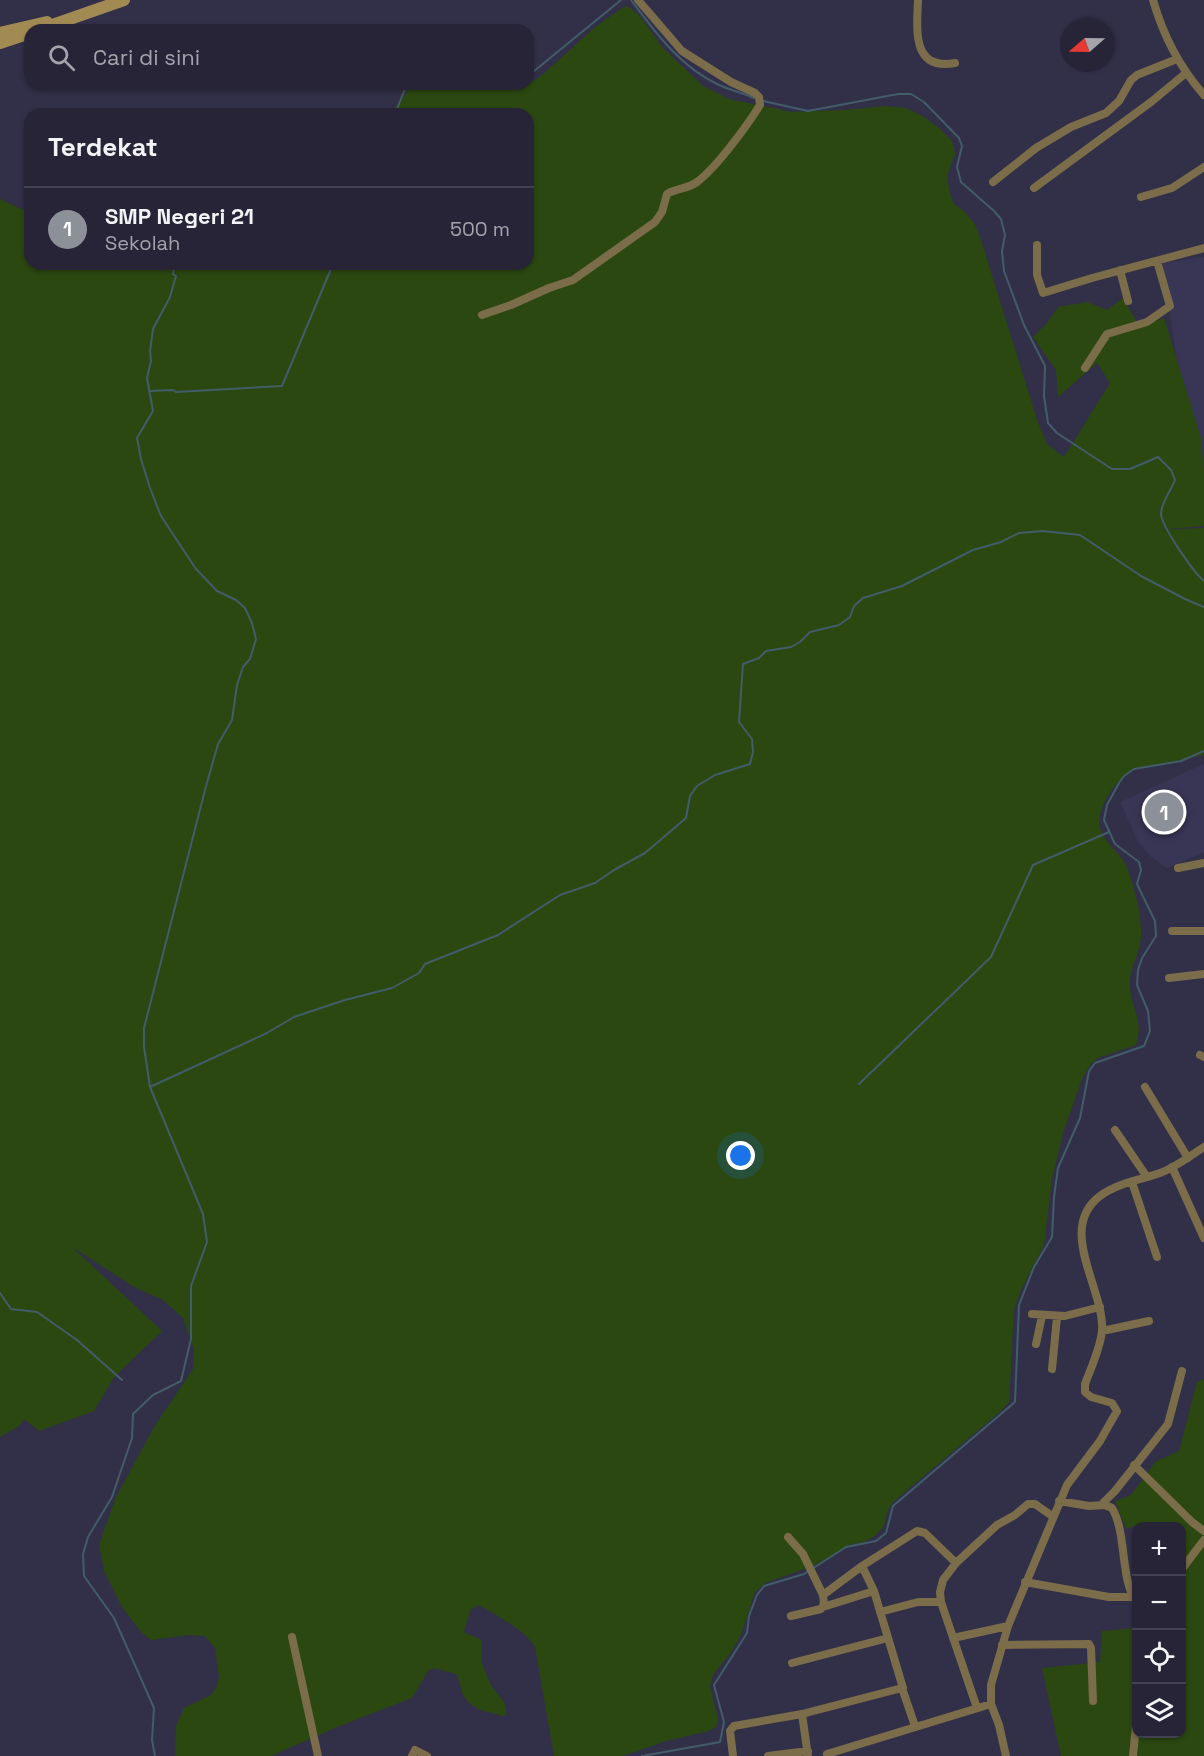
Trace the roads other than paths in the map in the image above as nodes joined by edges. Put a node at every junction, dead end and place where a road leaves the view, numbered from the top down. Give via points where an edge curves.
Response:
1 (124, 0) edge
2 (638, 0) edge
3 (918, 0) edge
4 (1153, 0) edge
5 (81, 16) junction
6 (43, 24) edge
7 (56, 24) edge
8 (24, 28) edge
9 (0, 33) edge
10 (24, 35) edge
11 (0, 43) edge
12 (1177, 59) junction
13 (955, 63) dead end
14 (1186, 73) junction
15 (1204, 95) edge
16 (1204, 167) edge
17 (993, 182) dead end
18 (1034, 188) dead end
19 (1142, 197) dead end
20 (1037, 245) dead end
21 (1204, 248) edge
22 (1157, 261) junction
23 (1120, 270) junction
24 (1128, 301) dead end
25 (482, 315) dead end
26 (1084, 368) dead end
27 (1204, 863) edge
28 (1178, 868) dead end
29 (1172, 931) dead end
30 (1204, 931) edge
31 (1204, 974) edge
32 (1169, 978) dead end
33 (1145, 1087) dead end
34 (1115, 1130) dead end
35 (1204, 1147) edge
36 (1188, 1158) junction
37 (1172, 1167) junction
38 (1147, 1177) junction
39 (1132, 1182) junction
40 (1204, 1238) edge
41 (1157, 1257) dead end
42 (1100, 1307) junction
43 (1032, 1314) dead end
44 (1042, 1316) junction
45 (1057, 1317) junction
46 (1149, 1321) dead end
47 (1102, 1331) junction
48 (1036, 1344) dead end
49 (1052, 1369) dead end
50 (1182, 1371) dead end
51 (1134, 1465) junction
52 (1059, 1502) junction
53 (1101, 1505) junction
54 (1052, 1516) junction
55 (1204, 1531) edge
56 (788, 1537) dead end
57 (1204, 1540) edge
58 (956, 1563) junction
59 (1186, 1564) edge
60 (862, 1566) junction
61 (1025, 1582) junction
62 (1132, 1586) edge
63 (874, 1591) junction
64 (823, 1595) junction
65 (1132, 1599) edge
66 (941, 1602) junction
67 (823, 1607) junction
68 (880, 1612) junction
69 (791, 1616) dead end
70 (1008, 1626) junction
71 (292, 1637) dead end
72 (888, 1638) junction
73 (953, 1638) junction
74 (1002, 1645) junction
75 (792, 1663) dead end
76 (1137, 1684) edge
77 (903, 1688) junction
78 (1093, 1701) dead end
79 (991, 1704) junction
80 (976, 1708) junction
81 (802, 1714) junction
82 (915, 1726) junction
83 (808, 1753) edge
84 (827, 1754) dead end
85 (318, 1756) edge
86 (412, 1756) edge
87 (427, 1756) edge
88 (733, 1756) edge
89 (769, 1756) edge
90 (1006, 1756) edge
91 (1133, 1756) edge

1 - 5 street
2 - 25 street via 682,51 755,93 760,105 698,181 667,194 655,222 573,280
3 - 13 street via 919,47 936,63
4 - 12 street
5 - 6 street
5 - 7 street
8 - 9 street
10 - 11 street
12 - 14 street
12 - 17 street via 1137,75 1113,108 1036,148
14 - 15 street
14 - 18 street
16 - 19 street via 1172,188
20 - 23 street via 1037,275 1042,293
21 - 22 street
22 - 23 street
22 - 26 street via 1170,306 1147,322 1107,334
23 - 24 street
27 - 28 street
29 - 30 street
31 - 32 street
33 - 36 street
34 - 38 street
35 - 36 street
36 - 37 street
37 - 38 street
37 - 40 street
38 - 39 street
39 - 41 street
39 - 42 street via 1100,1197 1087,1212 1084,1257
42 - 45 street
42 - 47 street
43 - 44 street
44 - 45 street
44 - 48 street
45 - 49 street
46 - 47 street
47 - 52 street via 1085,1392 1112,1403 1116,1414
50 - 51 street via 1168,1424
51 - 53 street
51 - 55 street
52 - 53 street
52 - 54 street
53 - 62 street via 1109,1506 1116,1515
54 - 58 street via 1029,1503 997,1525
54 - 61 street
56 - 64 street via 802,1554
57 - 59 street
58 - 60 street via 919,1530
58 - 66 street via 943,1580
60 - 63 street
60 - 64 street
61 - 65 street
61 - 70 street
63 - 67 street
63 - 68 street
64 - 67 street
66 - 68 street via 918,1602
66 - 73 street
67 - 69 street
68 - 72 street
70 - 73 street
70 - 74 street
71 - 85 street
72 - 75 street
72 - 77 street
73 - 80 street
74 - 78 street via 1089,1644
74 - 79 street via 991,1685
76 - 91 street
77 - 81 street
77 - 82 street
79 - 80 street
79 - 90 street
80 - 82 street
81 - 83 street
81 - 88 street via 734,1726 730,1731
82 - 84 street
83 - 89 street
86 - 87 street via 415,1750

